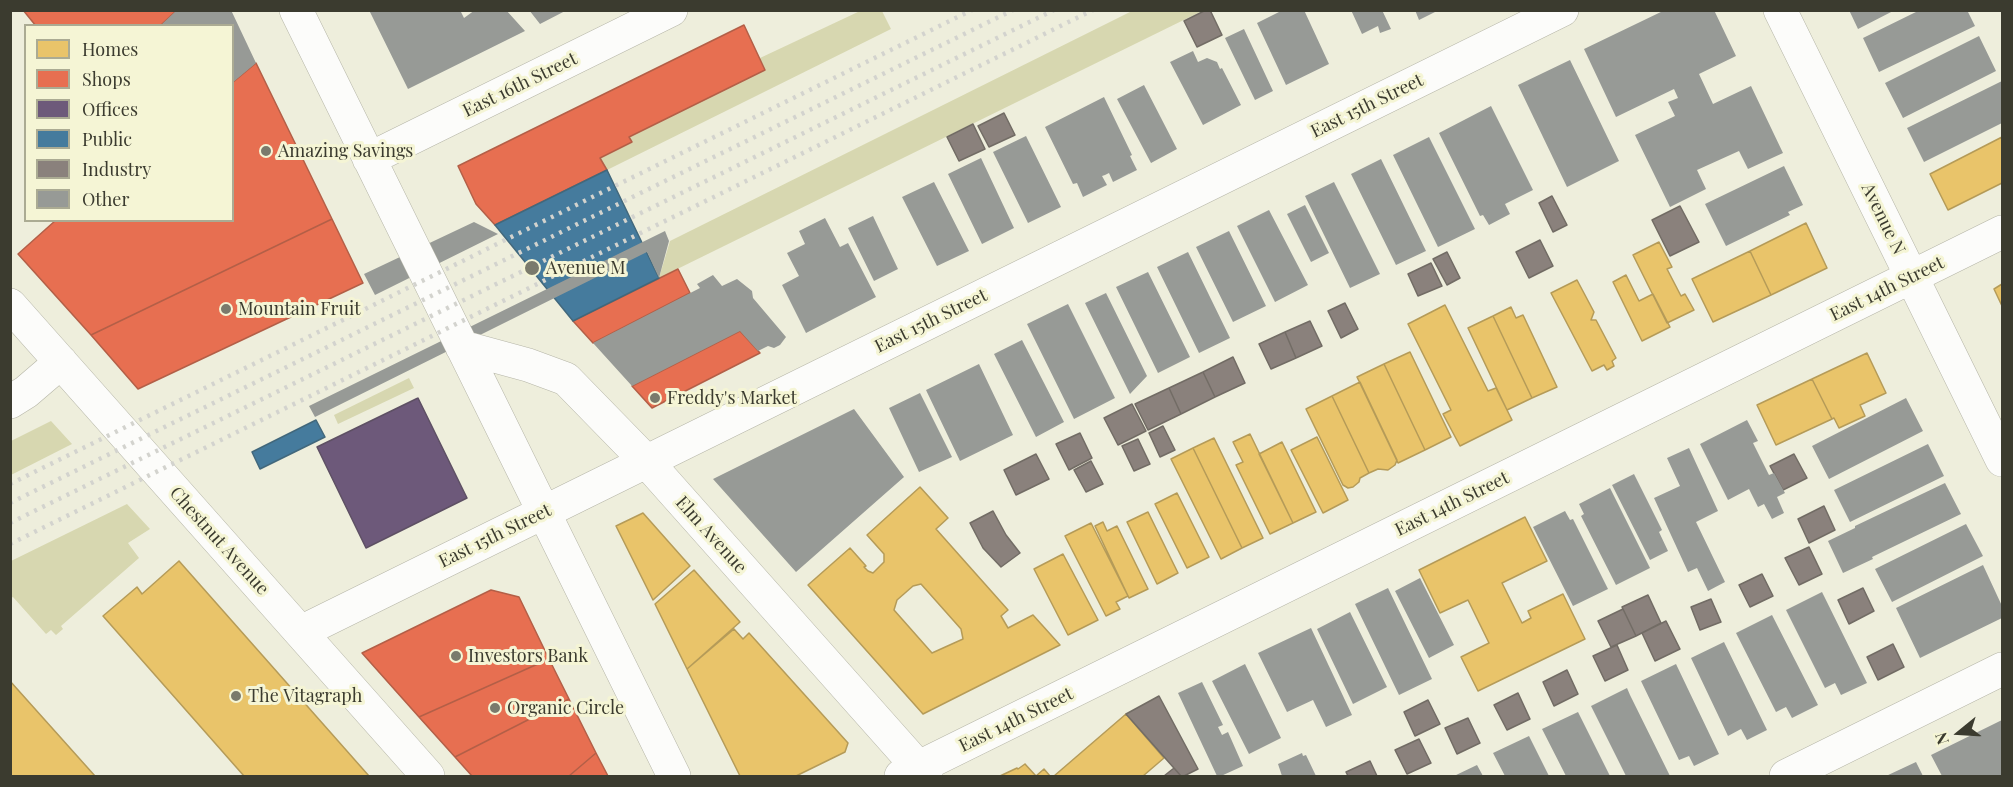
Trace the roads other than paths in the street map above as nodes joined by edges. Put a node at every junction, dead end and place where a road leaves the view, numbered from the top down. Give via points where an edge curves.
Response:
1 (296, 10) edge
2 (671, 10) edge
3 (1562, 10) edge
4 (1780, 10) edge
5 (369, 159) junction
6 (2002, 232) edge
7 (1911, 277) junction
8 (10, 305) edge
9 (462, 347) junction
10 (61, 362) junction
11 (10, 402) edge
12 (2002, 460) edge
13 (646, 462) junction
14 (543, 512) junction
15 (301, 632) junction
16 (2002, 669) edge
17 (915, 774) edge
18 (428, 777) edge
19 (674, 777) edge
20 (1785, 777) edge

1 - 5 street
2 - 5 street, East 16th Street
3 - 13 street, East 15th Street
4 - 7 street, Avenue N
5 - 9 street
6 - 7 street, East 14th Street
7 - 12 street, Avenue N
7 - 17 street, East 14th Street
8 - 10 street, Chestnut Avenue
9 - 13 street, Elm Avenue via 566,379
9 - 14 street
10 - 11 street
10 - 15 street, Chestnut Avenue
13 - 14 street, East 15th Street
13 - 17 street, Elm Avenue
14 - 15 street, East 15th Street
14 - 19 street
15 - 18 street, Chestnut Avenue
16 - 20 street

